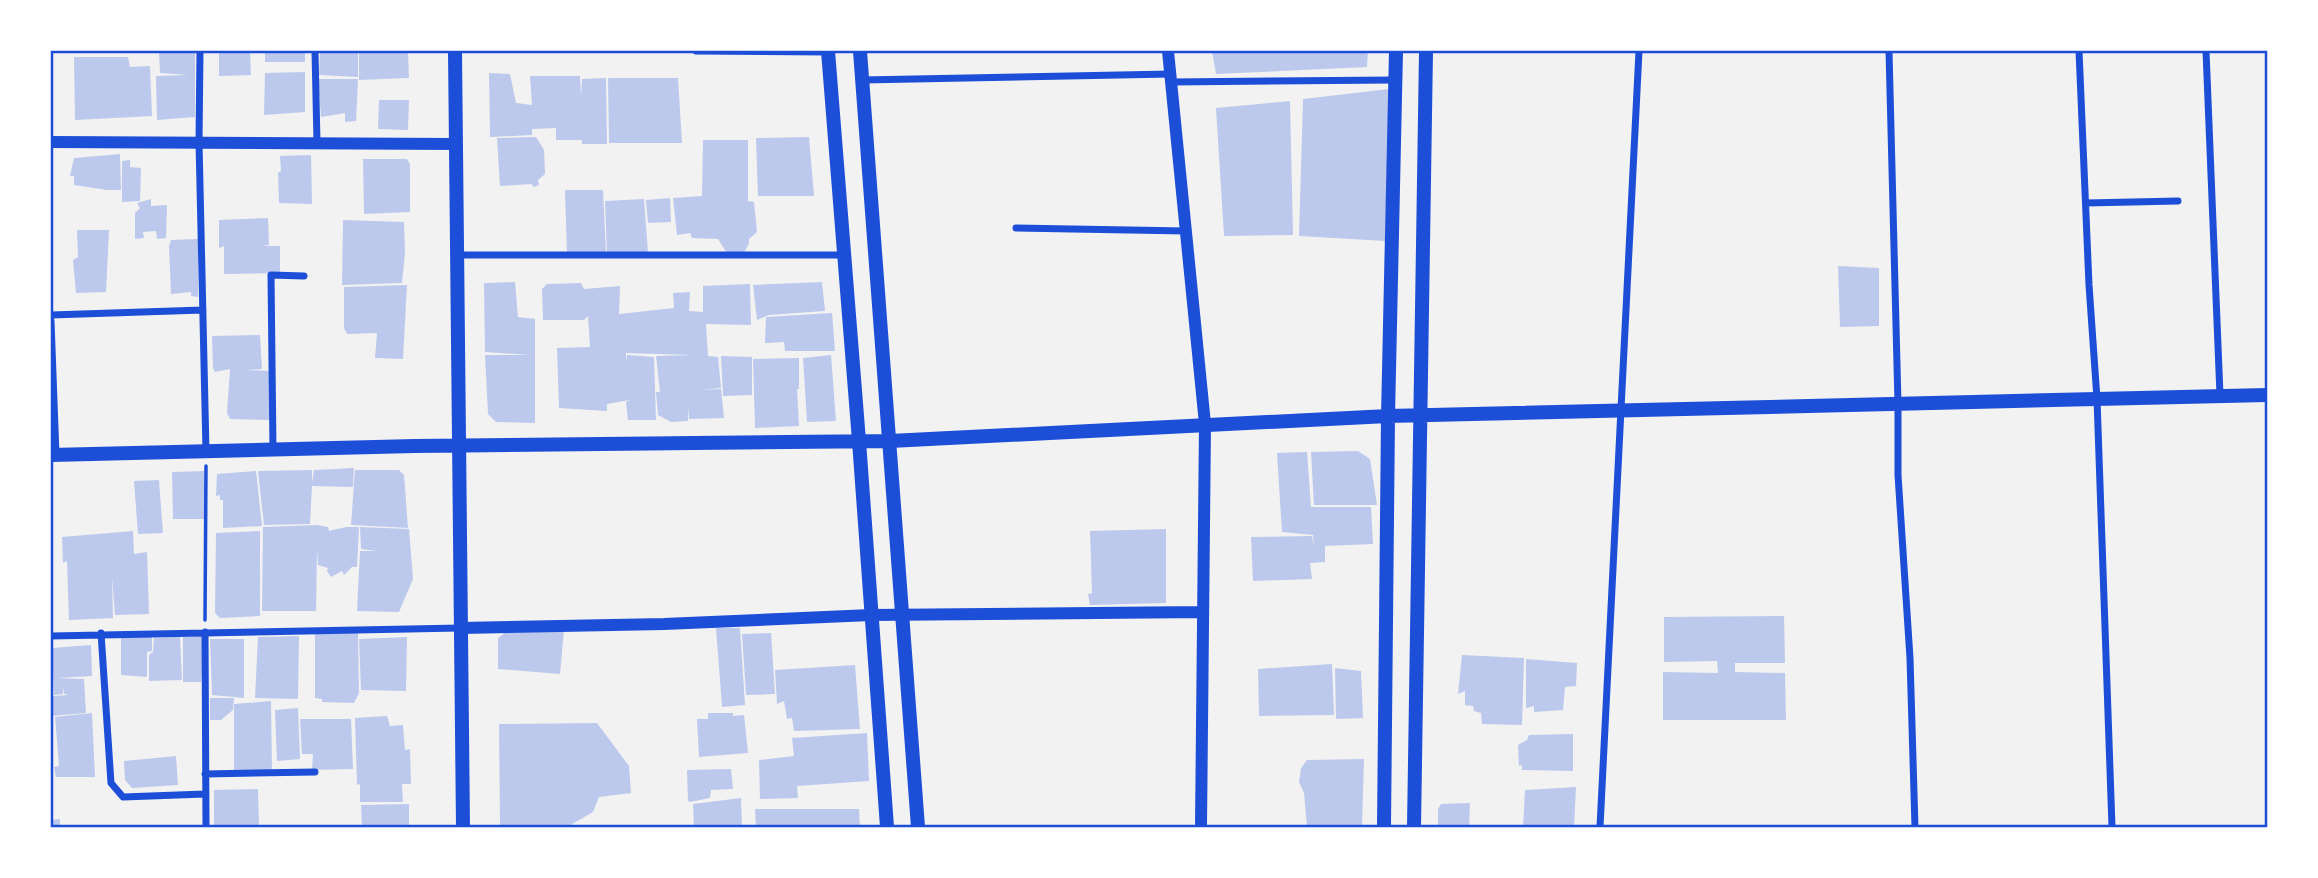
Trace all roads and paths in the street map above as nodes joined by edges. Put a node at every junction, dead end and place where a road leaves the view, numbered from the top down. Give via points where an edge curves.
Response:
1 (200, 51) edge
2 (315, 51) edge
3 (455, 51) edge
4 (696, 51) edge
5 (828, 51) edge
6 (860, 51) edge
7 (1168, 51) edge
8 (1395, 51) edge
9 (1426, 51) edge
10 (1639, 51) edge
11 (1889, 51) edge
12 (2079, 51) edge
13 (2206, 51) edge
14 (1171, 78) junction
15 (862, 80) junction
16 (1395, 80) junction
17 (51, 142) edge
18 (199, 142) junction
19 (317, 143) junction
20 (456, 144) junction
21 (2178, 201) dead end
22 (2086, 203) junction
23 (1016, 228) dead end
24 (1186, 231) junction
25 (457, 255) junction
26 (843, 255) junction
27 (304, 276) dead end
28 (203, 310) junction
29 (51, 315) edge
30 (51, 321) edge
31 (2221, 395) junction
32 (2267, 395) edge
33 (2097, 399) junction
34 (1898, 404) junction
35 (1621, 410) junction
36 (1419, 415) junction
37 (1388, 416) junction
38 (1205, 424) junction
39 (859, 441) junction
40 (890, 441) junction
41 (459, 447) junction
42 (273, 450) junction
43 (206, 451) junction
44 (53, 455) edge
45 (1203, 612) junction
46 (872, 615) junction
47 (903, 615) junction
48 (461, 628) junction
49 (205, 632) junction
50 (101, 633) junction
51 (51, 636) edge
52 (315, 772) dead end
53 (205, 774) junction
54 (205, 794) junction
55 (206, 827) edge
56 (463, 827) edge
57 (887, 827) edge
58 (918, 827) edge
59 (1201, 827) edge
60 (1384, 827) edge
61 (1414, 827) edge
62 (1600, 827) edge
63 (1915, 827) edge
64 (2112, 827) edge

1 - 18 street
2 - 19 street
3 - 20 main road
4 - 5 street
5 - 26 main road
6 - 15 main road
7 - 14 street
8 - 16 main road
9 - 36 main road
10 - 35 street
11 - 34 street
12 - 22 street
13 - 31 street
14 - 15 street
14 - 16 street
14 - 24 street
15 - 40 main road
16 - 37 main road
17 - 18 street
18 - 19 street
18 - 28 street
19 - 20 street
20 - 25 main road
21 - 22 street
22 - 33 street
23 - 24 street
24 - 38 street
25 - 26 street
25 - 41 main road
26 - 39 main road
27 - 42 street via 271,275
28 - 29 street
28 - 43 street
30 - 44 street
31 - 32 main road
31 - 33 main road
33 - 34 main road
33 - 64 street
34 - 35 main road
34 - 63 street
35 - 36 main road
35 - 62 street
36 - 37 main road
36 - 61 main road
37 - 38 main road
37 - 60 main road
38 - 40 main road
38 - 45 street
39 - 40 main road
39 - 41 main road
39 - 46 main road
40 - 47 main road
41 - 42 main road
41 - 48 main road
42 - 43 main road
43 - 44 main road
43 - 49 path
45 - 47 street
45 - 59 street
46 - 47 street
46 - 48 street
46 - 57 main road
47 - 58 main road
48 - 49 street
48 - 56 main road
49 - 50 street
49 - 53 street
50 - 51 street
50 - 54 street via 111,783 122,797
52 - 53 street
53 - 54 street
54 - 55 street

